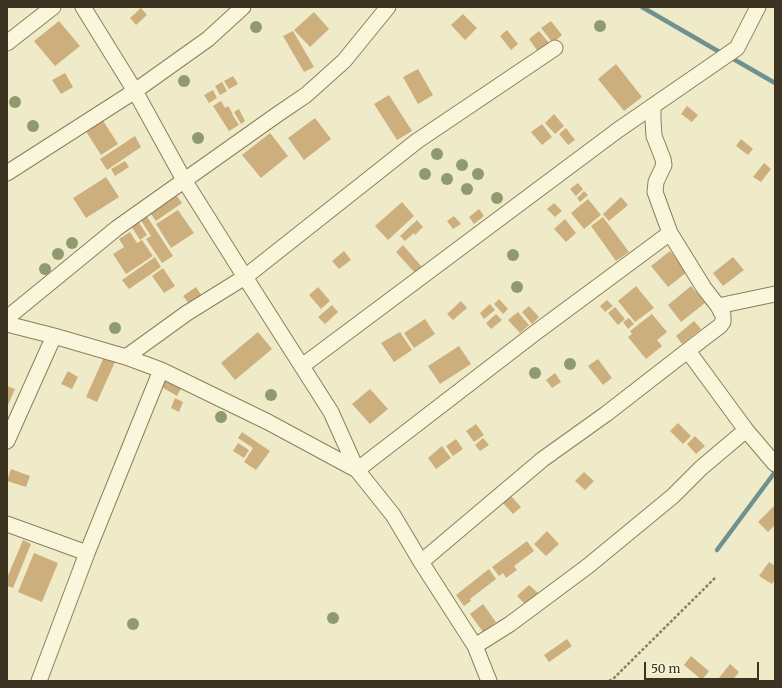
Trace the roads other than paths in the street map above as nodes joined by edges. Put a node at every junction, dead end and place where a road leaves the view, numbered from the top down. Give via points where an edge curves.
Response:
1 (53, 7) edge
2 (83, 7) edge
3 (243, 7) edge
4 (388, 7) edge
5 (758, 7) edge
6 (7, 42) edge
7 (555, 48) dead end
8 (135, 91) junction
9 (653, 106) junction
10 (7, 173) edge
11 (184, 180) junction
12 (670, 233) junction
13 (245, 277) junction
14 (775, 294) edge
15 (718, 306) junction
16 (7, 318) edge
17 (7, 324) edge
18 (54, 336) junction
19 (688, 351) junction
20 (126, 357) junction
21 (302, 366) junction
22 (161, 370) junction
23 (746, 430) junction
24 (7, 441) edge
25 (775, 464) edge
26 (357, 470) junction
27 (7, 524) edge
28 (86, 553) junction
29 (421, 562) junction
30 (475, 646) junction
31 (39, 681) edge
32 (489, 681) edge

1 - 6 street
2 - 8 street
3 - 8 street via 208,39
4 - 11 street via 344,61 306,95
5 - 9 street via 737,48
7 - 13 street via 417,141
8 - 10 street
8 - 11 street
9 - 12 street via 654,136 664,165 656,182 655,192
9 - 21 street
11 - 13 street
11 - 16 street via 117,228
12 - 15 street
12 - 26 street
13 - 20 street via 187,313
13 - 21 street
14 - 15 street
15 - 19 street via 723,315 723,322
17 - 18 street
18 - 20 street
18 - 24 street
19 - 23 street
19 - 29 street via 543,459
20 - 22 street
21 - 26 street via 331,412
22 - 26 street via 268,422
22 - 28 street
23 - 25 street
23 - 30 street via 594,562 510,624
26 - 29 street via 393,514
27 - 28 street
28 - 31 street
29 - 30 street
30 - 32 street

